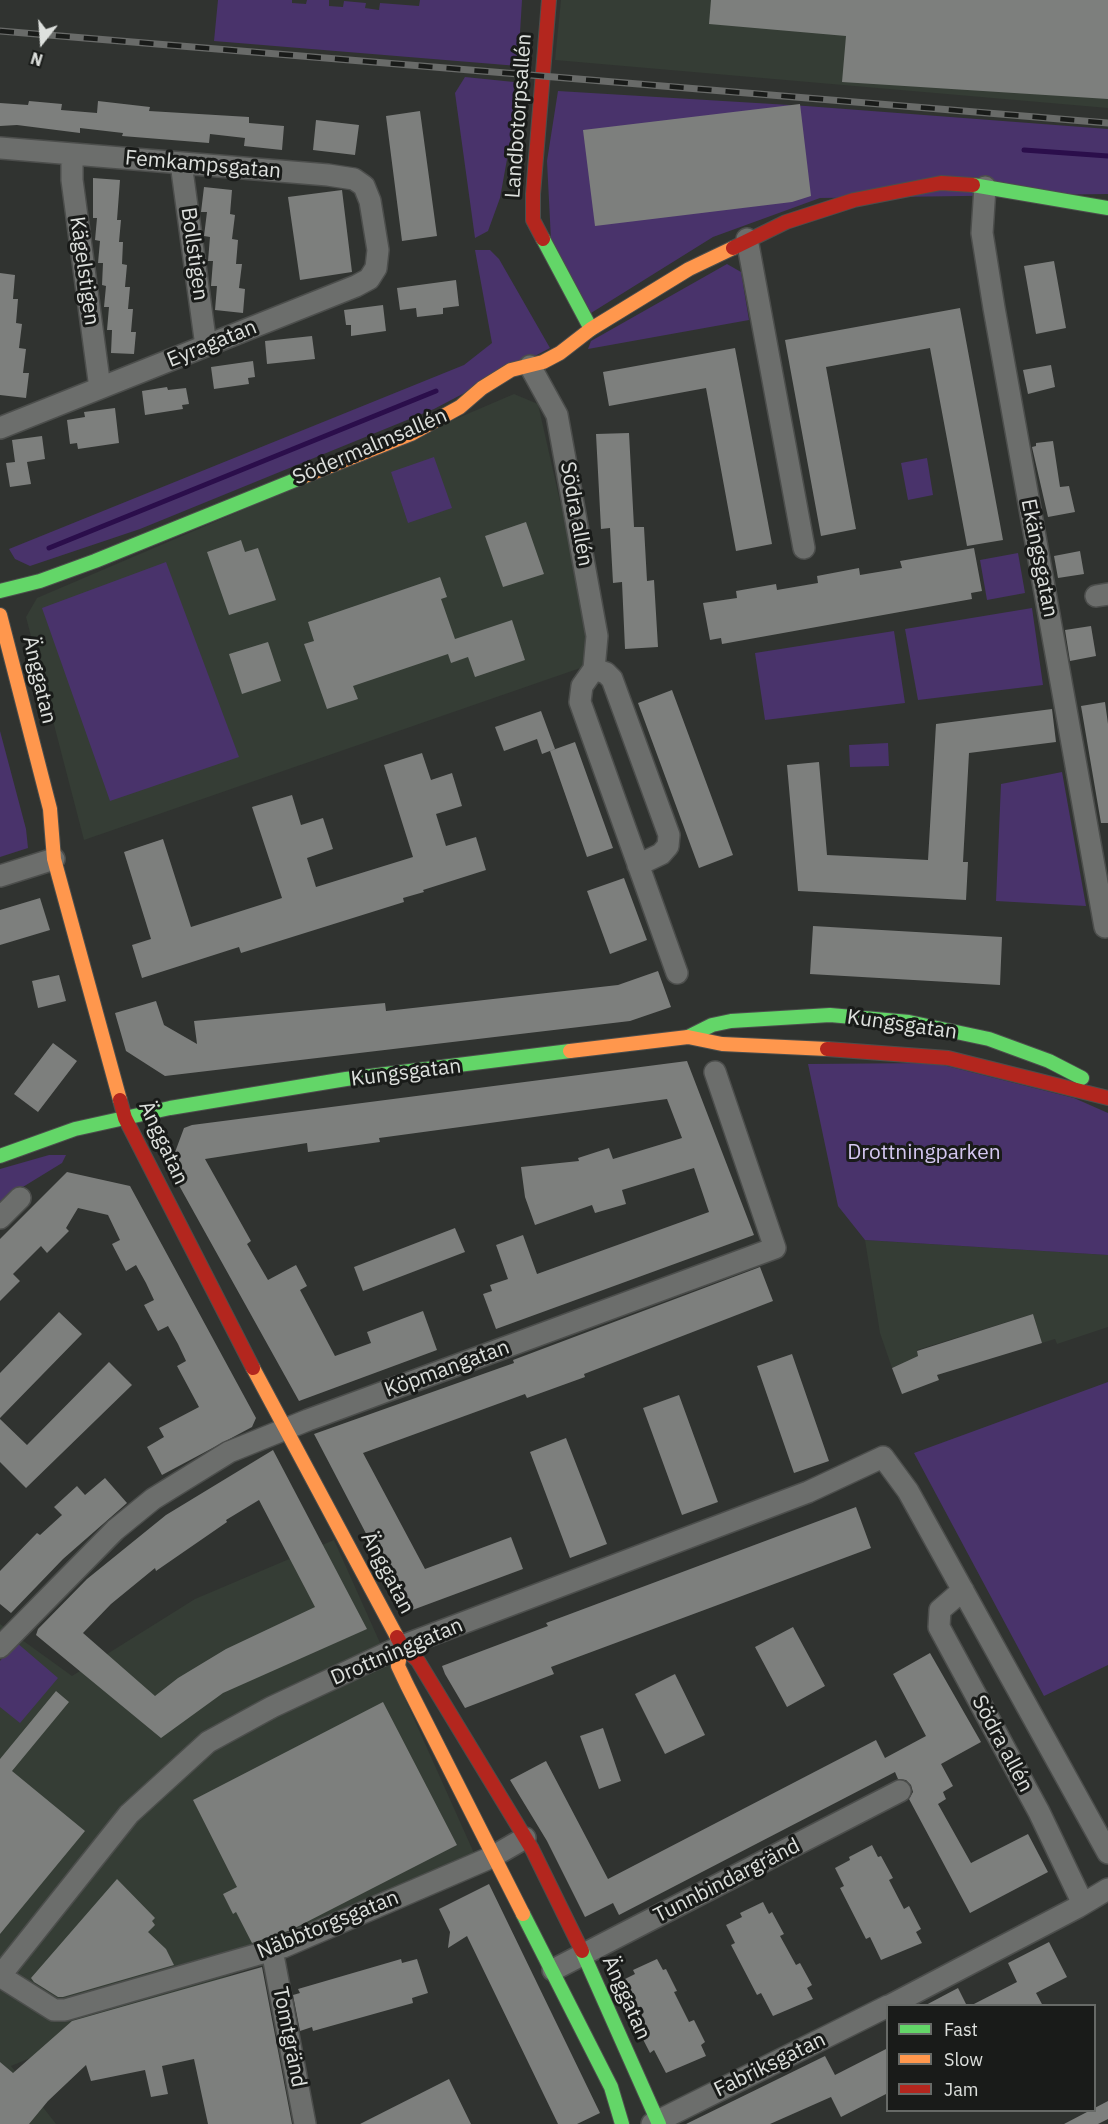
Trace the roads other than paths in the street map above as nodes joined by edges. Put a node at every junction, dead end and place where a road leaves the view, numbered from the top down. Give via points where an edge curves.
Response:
1 (549, 0) edge
2 (0, 148) edge
3 (72, 154) junction
4 (181, 163) junction
5 (985, 188) junction
6 (1108, 208) edge
7 (374, 224) joint
8 (747, 239) junction
9 (591, 328) junction
10 (206, 346) junction
11 (530, 366) junction
12 (100, 388) junction
13 (0, 428) edge
14 (804, 548) dead end
15 (0, 591) edge
16 (0, 615) edge
17 (594, 669) junction
18 (54, 859) junction
19 (638, 865) junction
20 (0, 876) edge
21 (1105, 927) dead end
22 (677, 973) dead end
23 (688, 1037) junction
24 (715, 1072) dead end
25 (1108, 1092) edge
26 (1108, 1098) edge
27 (125, 1118) junction
28 (0, 1156) edge
29 (20, 1198) dead end
30 (0, 1218) edge
31 (285, 1429) junction
32 (883, 1457) joint
33 (963, 1590) junction
34 (4, 1634) edge
35 (402, 1646) junction
36 (900, 1791) dead end
37 (525, 1838) junction
38 (1108, 1853) edge
39 (492, 1857) junction
40 (1108, 1889) edge
41 (1083, 1905) junction
42 (272, 1950) junction
43 (583, 1953) junction
44 (552, 1970) junction
45 (0, 1976) edge
46 (892, 2004) edge
47 (886, 2007) edge
48 (656, 2123) edge
49 (305, 2124) edge
50 (622, 2124) edge

1 - 9 street, Landbotorpsallén via 533,220
2 - 3 street, Femkampsgatan
3 - 4 street, Femkampsgatan
3 - 12 street, Kägelstigen via 72,180
4 - 7 street, Femkampsgatan via 354,179 364,186
4 - 10 street, Bollstigen
5 - 6 street, Södermalmsallén
5 - 8 street, Södermalmsallén via 936,184 854,200
5 - 21 street, Ekängsgatan via 982,233 994,308
7 - 10 street, Eyragatan via 378,250 376,268 369,279
8 - 9 street, Södermalmsallén
8 - 14 street
9 - 11 street, Södermalmsallén via 560,352
10 - 12 street, Eyragatan
11 - 15 street, Södermalmsallén via 511,370 460,407 411,434 95,561
11 - 17 street, Södra allén via 557,415 597,636
12 - 13 street, Eyragatan
16 - 18 street, Änggatan via 52,818
17 - 19 street, Södra allén via 582,686 579,702
17 - 19 street via 612,679 669,835 668,846 661,854
18 - 20 street
18 - 27 street, Änggatan
19 - 22 street, Södra allén
23 - 25 street, Kungsgatan via 712,1025 759,1019 830,1015 909,1022 999,1043 1049,1061
23 - 26 street, Kungsgatan via 722,1044 948,1058
23 - 27 street, Kungsgatan via 346,1079
24 - 31 street, Köpmangatan via 775,1248
27 - 28 street, Kungsgatan via 75,1129
27 - 31 street, Änggatan
29 - 30 street
31 - 34 street, Köpmangatan via 229,1452 153,1499
31 - 35 street, Änggatan
32 - 33 street, Södra allén via 908,1491
32 - 35 street, Drottninggatan via 808,1492
33 - 38 street, Södra allén
33 - 41 street, Södra allén via 940,1610 939,1627 1039,1812
35 - 37 street, Änggatan via 418,1661
35 - 39 street, Änggatan via 398,1666
35 - 45 street, Drottninggatan via 240,1724 186,1759 104,1842
36 - 43 street, Tunnbindargränd
37 - 39 street, Näbbtorgsgatan
37 - 43 street, Änggatan
39 - 42 street, Näbbtorgsgatan
39 - 44 street, Änggatan
40 - 41 street, Fabriksgatan
41 - 46 street, Fabriksgatan
42 - 45 street, Näbbtorgsgatan via 65,2010 54,2010
42 - 49 street, Tomtgränd
43 - 44 street, Tunnbindargränd
43 - 48 street, Änggatan
44 - 50 street, Änggatan via 610,2087
47 - 48 street, Fabriksgatan

